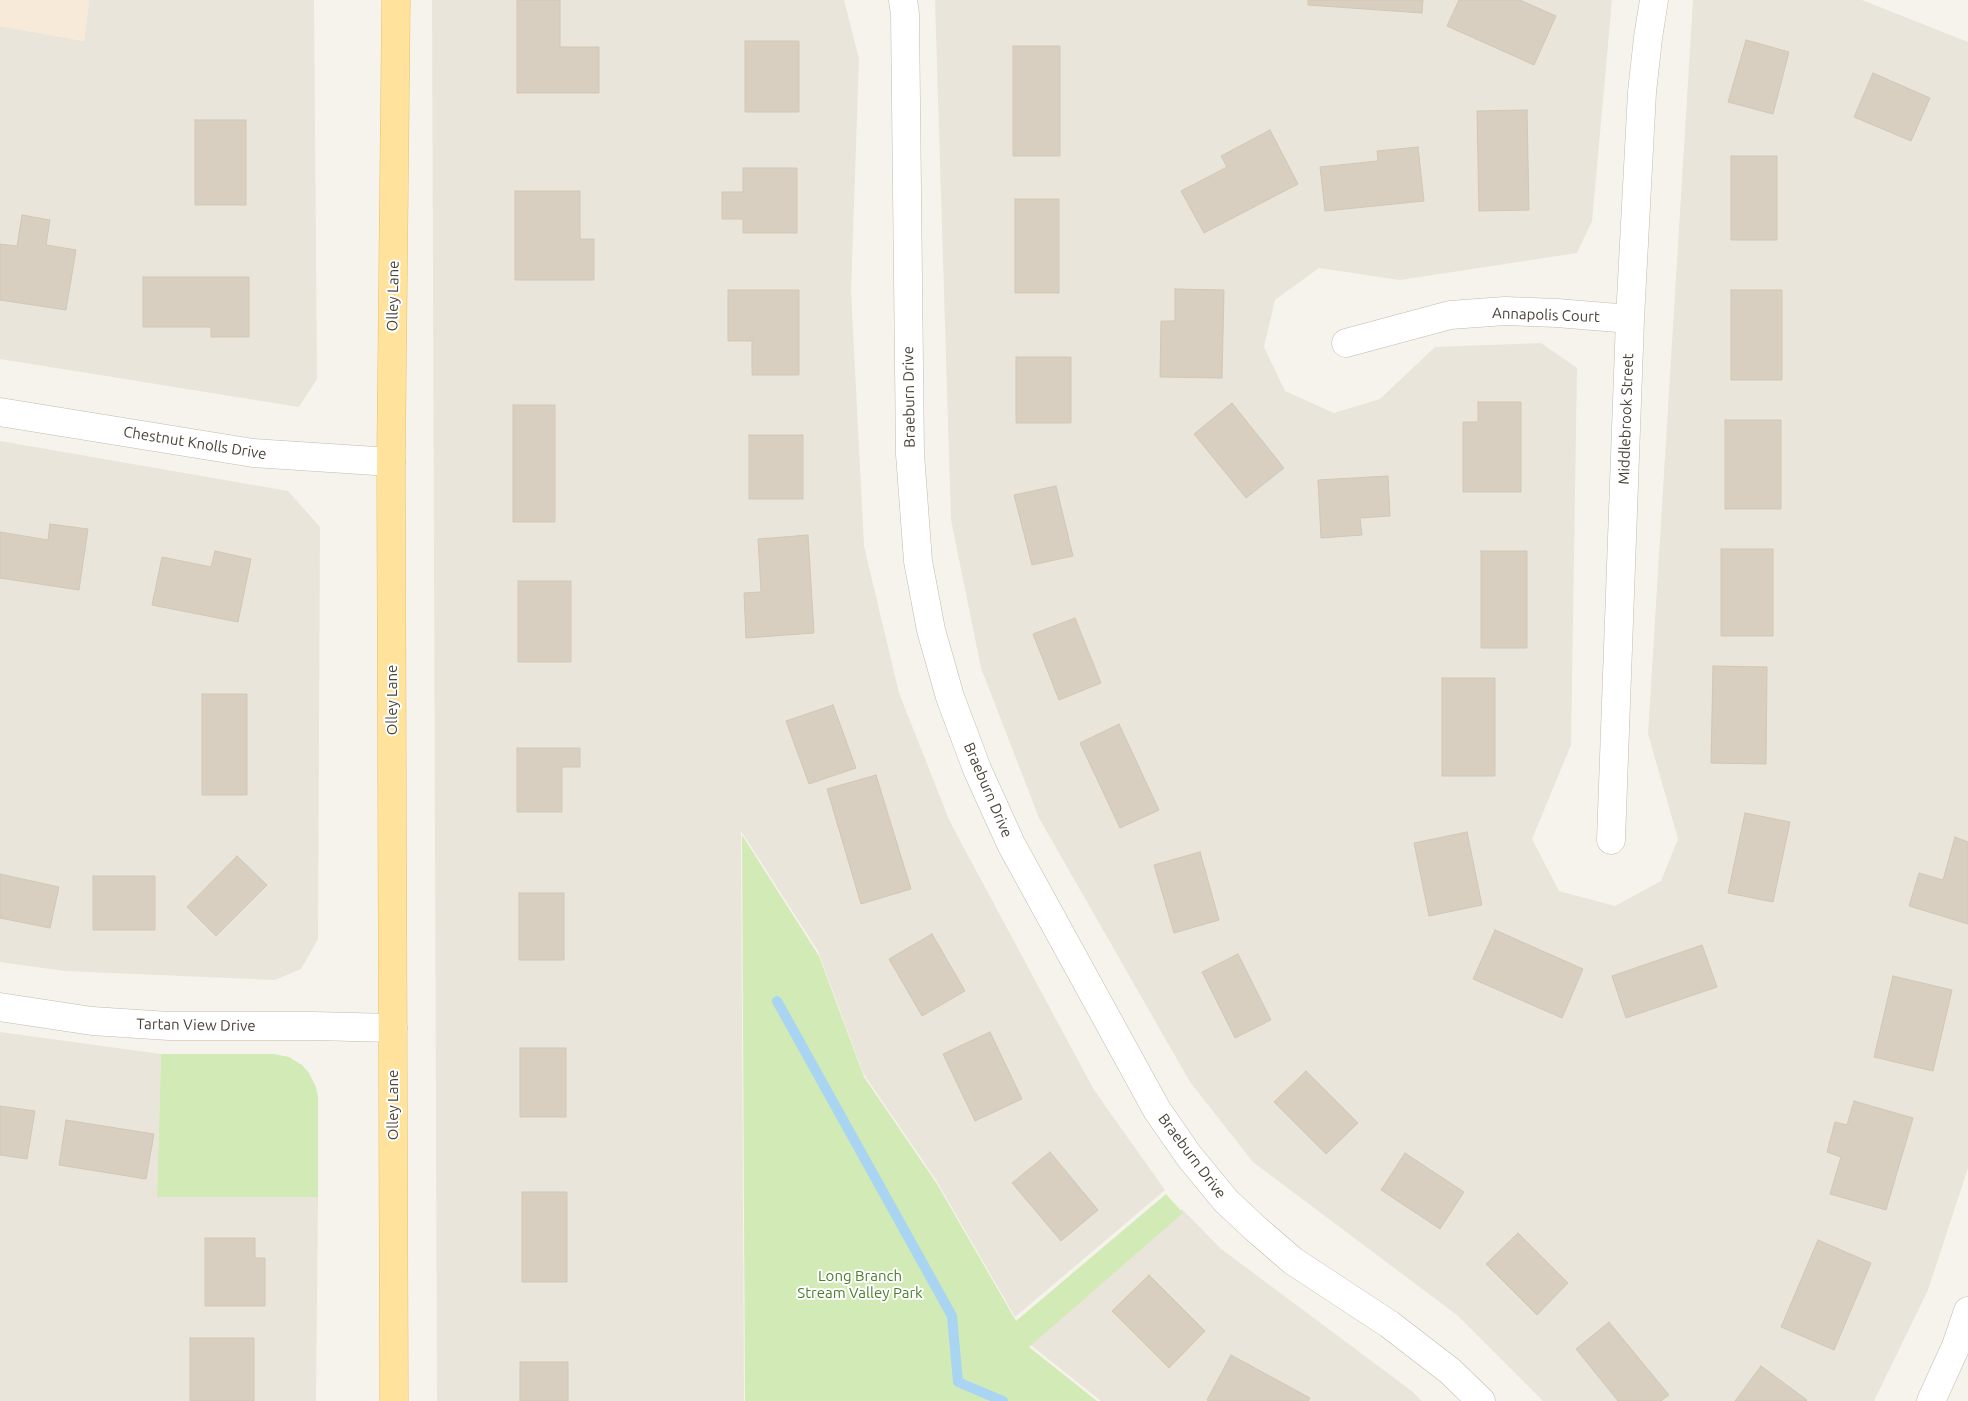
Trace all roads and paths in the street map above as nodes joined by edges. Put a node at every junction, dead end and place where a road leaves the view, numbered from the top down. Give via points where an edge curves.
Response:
1 (396, 0) edge
2 (903, 0) edge
3 (1654, 0) edge
4 (1630, 319) junction
5 (1346, 343) dead end
6 (0, 412) edge
7 (391, 462) junction
8 (1611, 840) dead end
9 (0, 1007) edge
10 (393, 1028) junction
11 (1968, 1311) edge
12 (394, 1401) edge
13 (1481, 1401) edge
14 (1931, 1401) edge

1 - 7 main road, Olley Lane
2 - 13 street, Braeburn Drive via 910,454 918,561 938,655 977,769 1011,844 1157,1110 1189,1156 1226,1201 1256,1229 1286,1254 1390,1324 1450,1371
3 - 4 street, Middlebrook Street via 1642,92
4 - 5 street, Annapolis Court via 1505,311 1450,315
4 - 8 street, Middlebrook Street
6 - 7 street, Chestnut Knolls Drive via 253,453
7 - 10 main road, Olley Lane
9 - 10 street, Tartan View Drive via 92,1021 159,1025
10 - 12 main road, Olley Lane
11 - 14 street

